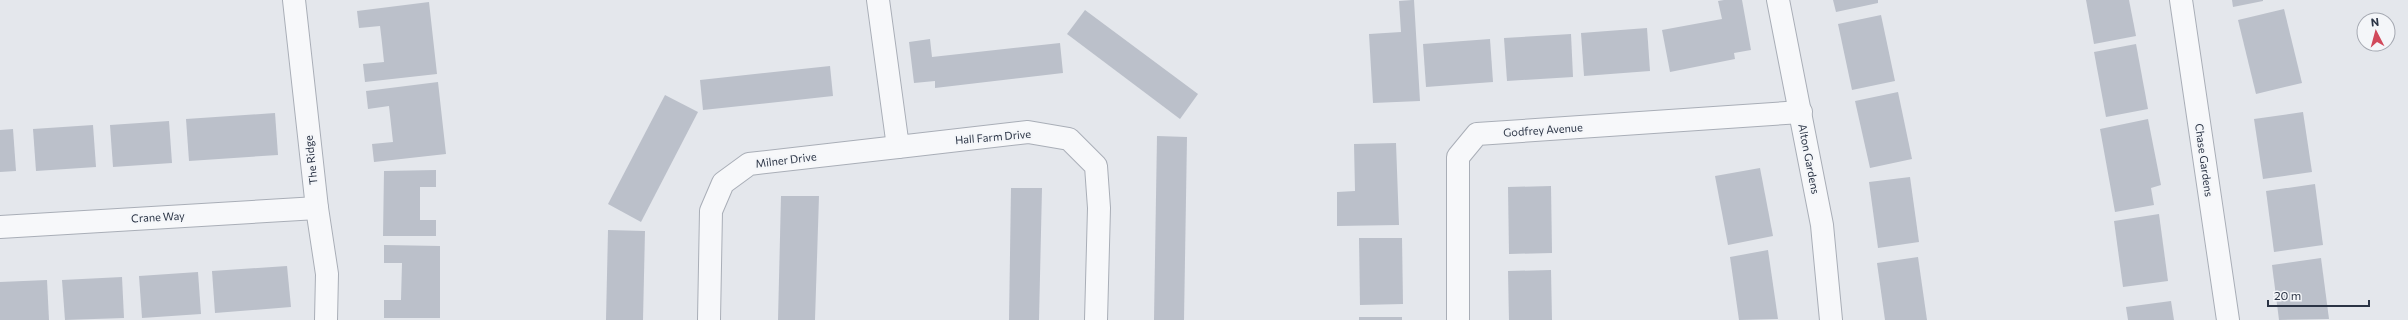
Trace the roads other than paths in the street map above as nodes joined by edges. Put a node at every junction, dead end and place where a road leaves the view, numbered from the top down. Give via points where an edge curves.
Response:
1 (294, 0) edge
2 (878, 0) edge
3 (1778, 0) edge
4 (2181, 0) edge
5 (1801, 112) junction
6 (898, 147) junction
7 (317, 208) junction
8 (0, 227) edge
9 (326, 320) edge
10 (709, 320) edge
11 (1096, 320) edge
12 (1458, 320) edge
13 (1831, 320) edge
14 (2228, 320) edge

1 - 7 street, The Ridge
2 - 6 street
3 - 5 street, Alton Gardens
4 - 14 street, Chase Gardens
5 - 12 street, Godfrey Avenue via 1477,134 1458,157
5 - 13 street, Alton Gardens via 1822,225
6 - 10 street, Milner Drive via 749,164 723,183 712,211
6 - 11 street, Hall Farm Drive via 1028,132 1069,139 1096,166 1099,208
7 - 8 street, Crane Way
7 - 9 street, The Ridge via 327,274

